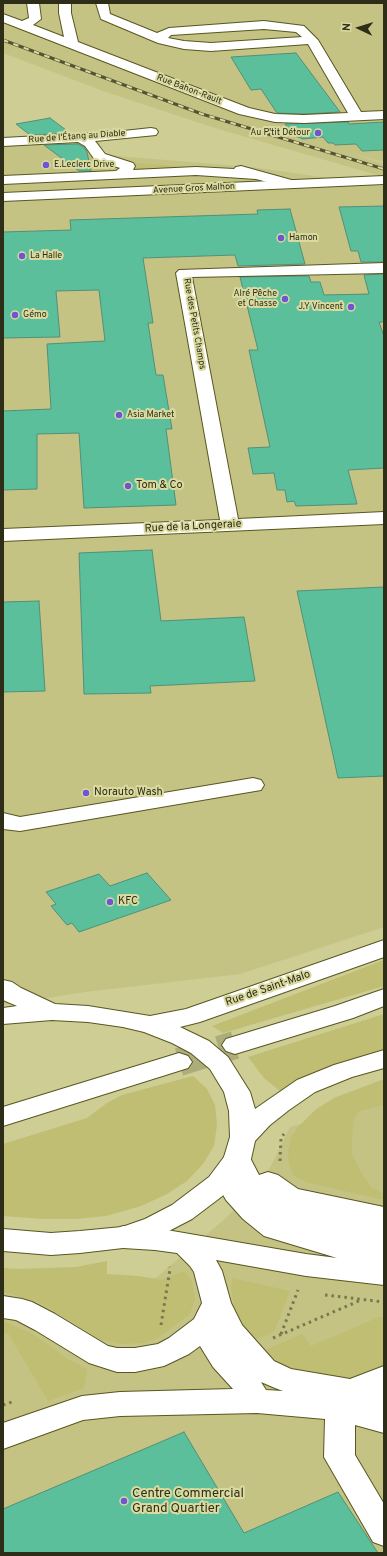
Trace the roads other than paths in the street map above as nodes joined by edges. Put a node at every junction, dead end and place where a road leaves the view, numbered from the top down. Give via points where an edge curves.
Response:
1 (34, 3) edge
2 (65, 3) edge
3 (102, 3) edge
4 (3, 18) edge
5 (22, 25) junction
6 (162, 40) junction
7 (312, 40) junction
8 (72, 45) junction
9 (384, 115) edge
10 (357, 116) junction
11 (151, 132) dead end
12 (80, 138) junction
13 (58, 139) junction
14 (3, 142) edge
15 (3, 154) edge
16 (109, 159) junction
17 (120, 174) junction
18 (254, 175) junction
19 (3, 180) edge
20 (384, 180) edge
21 (290, 184) junction
22 (3, 196) edge
23 (384, 268) edge
24 (384, 518) edge
25 (230, 525) junction
26 (3, 535) edge
27 (253, 785) dead end
28 (3, 820) edge
29 (384, 948) edge
30 (3, 988) edge
31 (384, 997) edge
32 (384, 1004) edge
33 (52, 1012) junction
34 (344, 1012) junction
35 (3, 1016) edge
36 (150, 1025) junction
37 (235, 1045) tunnel mouth
38 (384, 1059) edge
39 (179, 1062) tunnel mouth
40 (3, 1117) edge
41 (240, 1148) junction
42 (384, 1217) edge
43 (384, 1236) edge
44 (122, 1237) junction
45 (3, 1240) edge
46 (185, 1244) junction
47 (384, 1256) edge
48 (384, 1274) edge
49 (3, 1307) edge
50 (211, 1315) junction
51 (384, 1378) edge
52 (346, 1400) junction
53 (384, 1400) edge
54 (256, 1401) junction
55 (384, 1421) edge
56 (5, 1438) edge
57 (384, 1532) edge

1 - 5 main road via 35,19
2 - 8 main road
3 - 6 main road via 105,16
4 - 5 main road, Rue Bahon-Rault
5 - 8 main road, Rue Bahon-Rault
6 - 7 main road via 211,47
6 - 7 main road via 162,35 169,32 264,25 300,29
7 - 10 main road
8 - 10 main road, Rue Bahon-Rault via 260,115 289,119
9 - 10 main road, Rue Bahon-Rault
11 - 12 main road, Rue de l'Étang au Diable
12 - 13 main road, Rue de l'Étang au Diable
12 - 16 main road via 90,143 100,157
13 - 14 main road, Rue de l'Étang au Diable
13 - 15 main road via 65,149 63,151
16 - 17 main road via 128,166 126,171
16 - 18 main road via 225,168
17 - 18 main road via 196,171
17 - 19 main road
18 - 21 main road
20 - 21 main road, Avenue Gros Malhon
21 - 22 main road, Avenue Gros Malhon
23 - 25 main road, Rue des Petits Champs via 184,273
24 - 25 main road, Rue de la Longeraie
25 - 26 main road, Rue de la Longeraie
27 - 28 main road via 20,824
29 - 36 main road, Rue de Saint-Malo via 191,1016
30 - 33 main road via 29,1003
31 - 34 main road
32 - 34 main road
33 - 35 main road
33 - 36 main road via 123,1018
34 - 37 main road
36 - 41 main road via 194,1044 219,1063 237,1092 242,1111
38 - 41 main road via 343,1071 306,1086 261,1118
39 - 40 main road
41 - 42 main road via 257,1172 290,1197
41 - 43 main road via 249,1181 287,1213 331,1226
41 - 44 main road via 219,1184 182,1212 155,1226
41 - 47 main road via 236,1193 253,1212 274,1229 340,1248
44 - 45 main road via 51,1244
44 - 46 main road
46 - 48 main road via 306,1265
46 - 50 main road via 200,1258 208,1271
49 - 50 main road via 22,1310 99,1355 117,1360 135,1360 164,1354 179,1346
50 - 52 main road via 263,1369 286,1380
50 - 54 main road via 223,1359 248,1386
51 - 52 main road
52 - 53 main road
52 - 54 main road
52 - 55 main road
52 - 57 main road via 338,1457
54 - 56 main road via 120,1404 82,1408

